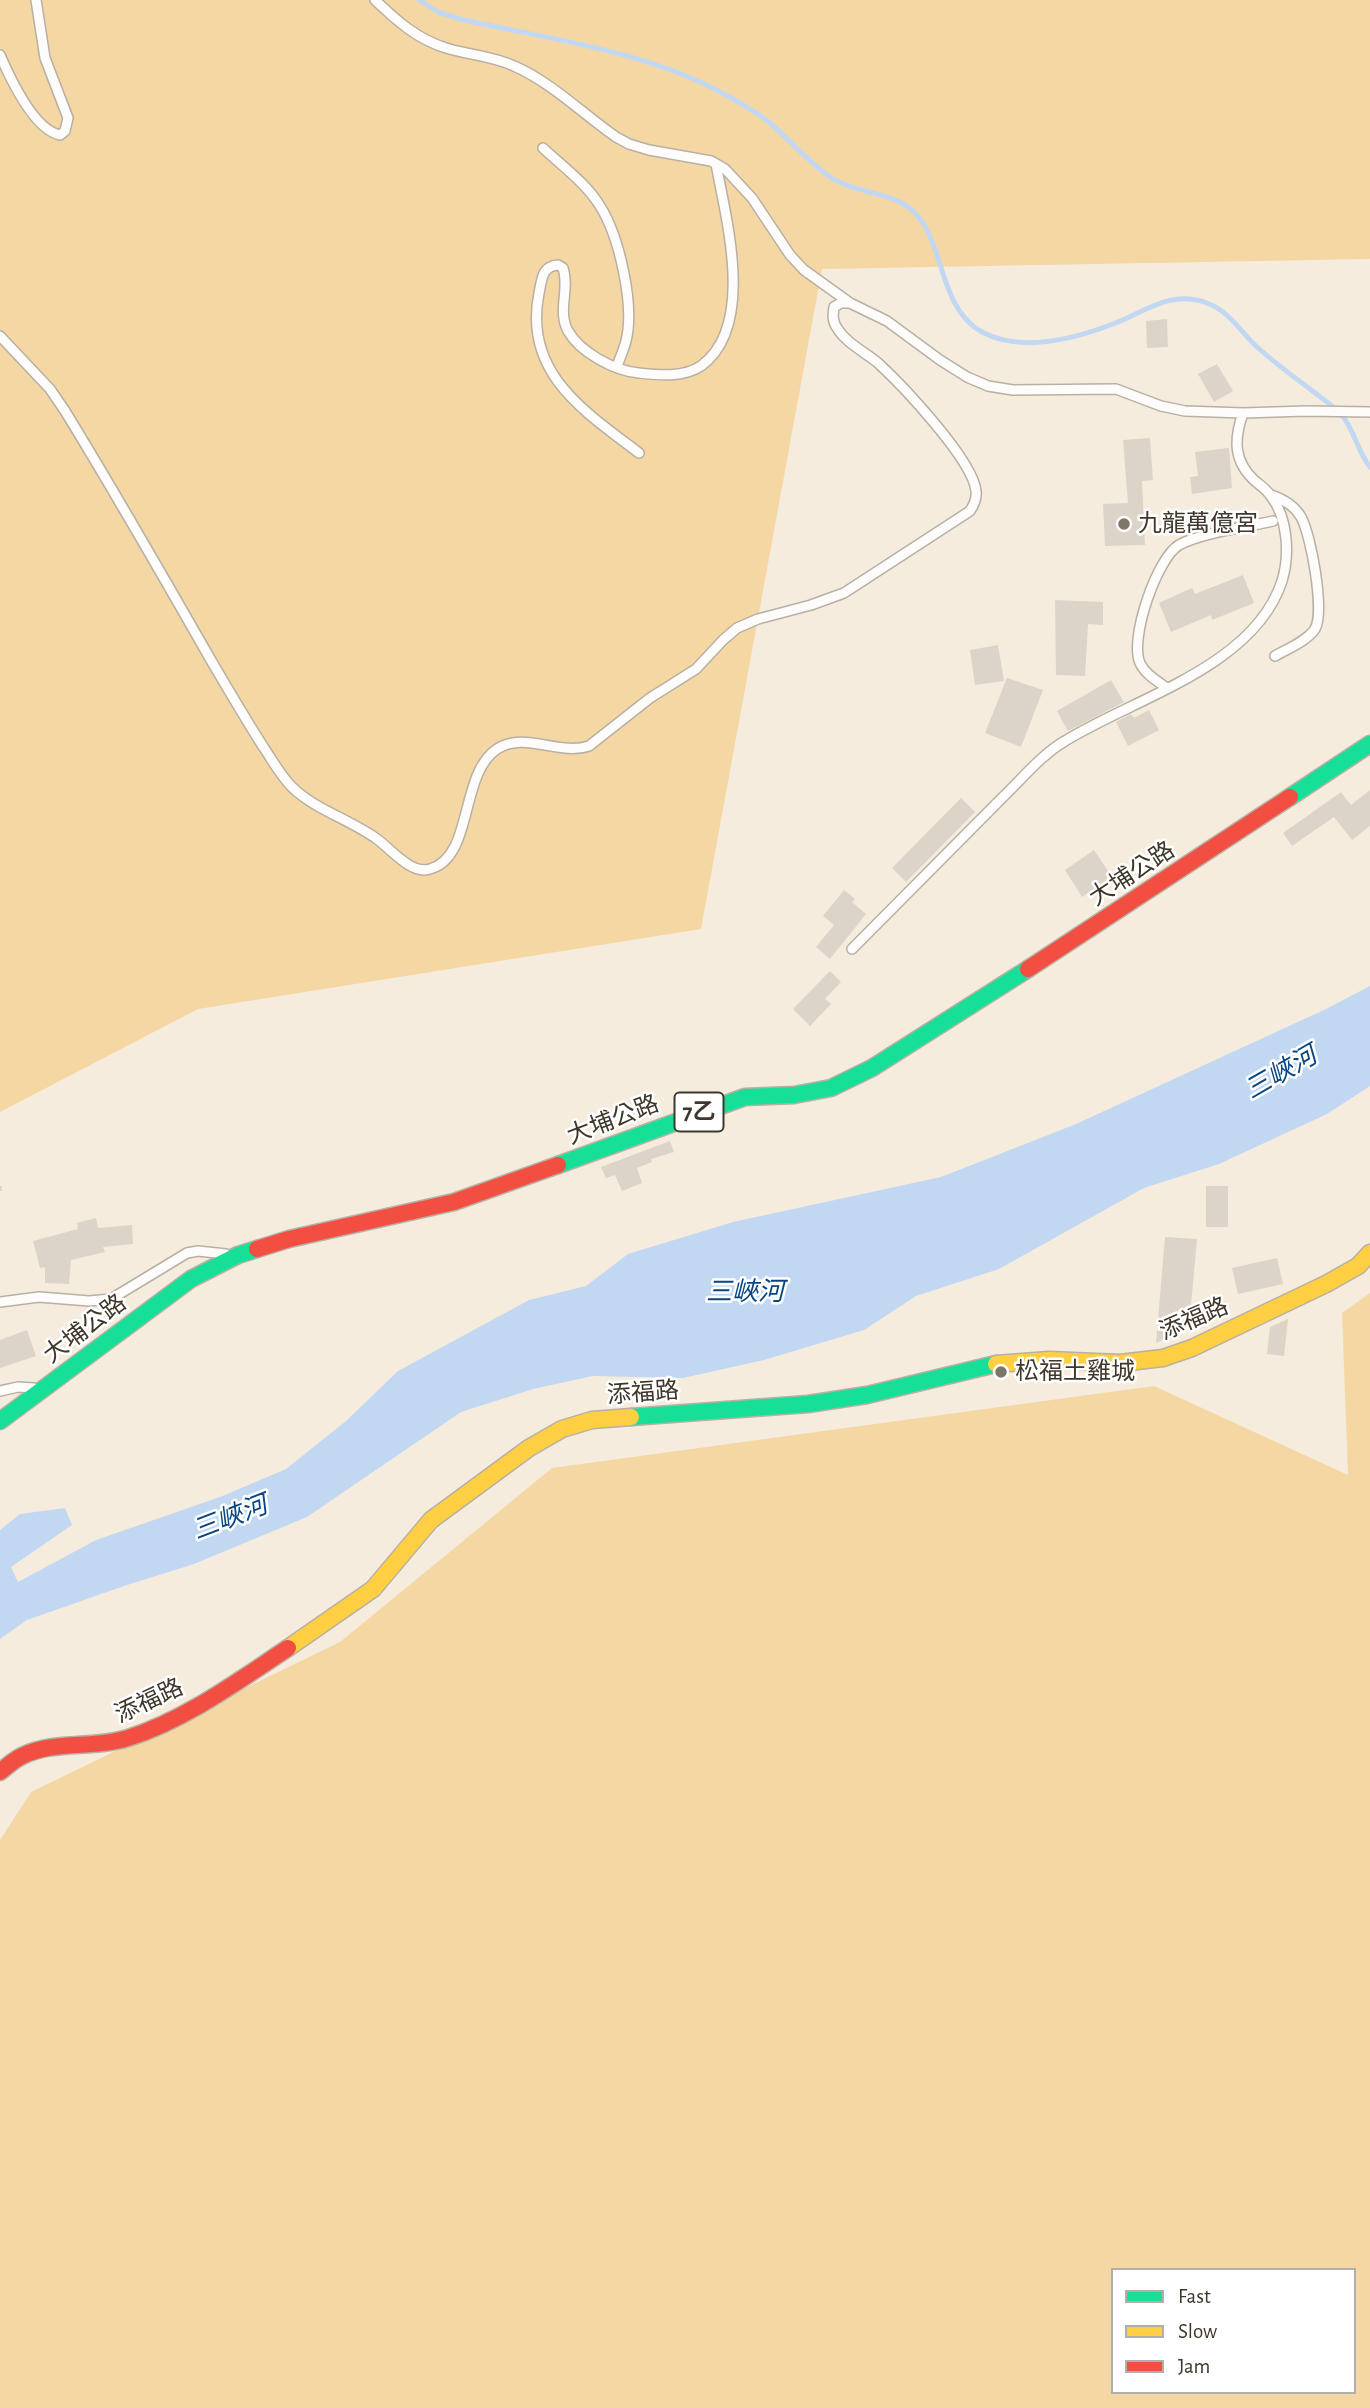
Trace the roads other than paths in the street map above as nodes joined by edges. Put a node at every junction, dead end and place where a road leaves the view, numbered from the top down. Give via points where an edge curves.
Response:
1 (36, 0) edge
2 (375, 0) edge
3 (0, 55) edge
4 (543, 148) dead end
5 (716, 164) junction
6 (850, 303) junction
7 (0, 336) edge
8 (617, 366) junction
9 (1370, 412) edge
10 (1243, 413) junction
11 (639, 453) dead end
12 (1271, 495) junction
13 (1273, 521) dead end
14 (1275, 656) dead end
15 (1167, 688) junction
16 (1370, 744) edge
17 (852, 949) dead end
18 (1370, 1252) edge
19 (238, 1255) junction
20 (0, 1302) edge
21 (43, 1389) junction
22 (0, 1391) edge
23 (0, 1421) edge
24 (0, 1772) edge

1 - 3 lane via 46,58 68,117 65,131 53,133 29,110
2 - 5 lane via 424,38 515,66 629,144
4 - 8 lane via 600,205 616,238 628,319 627,339
5 - 6 lane via 752,198 789,255
5 - 8 lane via 733,291 730,319 716,351 699,367 673,375 634,373
6 - 7 lane via 834,307 835,326 902,387 966,465 976,491 970,511 844,593 737,628 696,669 589,746 570,750 510,743 499,747 488,756 474,781 452,851 428,870 409,865 370,834 298,793 282,776 65,411
6 - 10 lane via 887,321 967,377 989,386 1116,389 1173,409
8 - 11 lane via 578,346 563,315 563,268 550,266 543,272 538,300 537,336 543,358 577,405
9 - 10 lane
10 - 12 lane via 1237,455
12 - 14 lane via 1301,516 1320,604 1314,631
12 - 15 lane via 1285,537 1286,559 1277,595 1240,641
13 - 15 lane via 1189,540 1168,555 1152,588 1136,650 1147,674
15 - 17 lane via 1058,745
16 - 19 main road, 大埔公路 / 7乙 via 978,1002 831,1088 745,1097 454,1202
18 - 24 main road, 添福路 via 1358,1266 1326,1284 1163,1358 990,1365 832,1401 592,1420 562,1429 431,1520 373,1590 200,1703 136,1736 24,1755
19 - 20 lane via 187,1253 111,1299 39,1297
19 - 21 main road, 大埔公路 / 7乙 via 191,1279
21 - 22 lane
21 - 23 main road, 大埔公路 / 7乙

